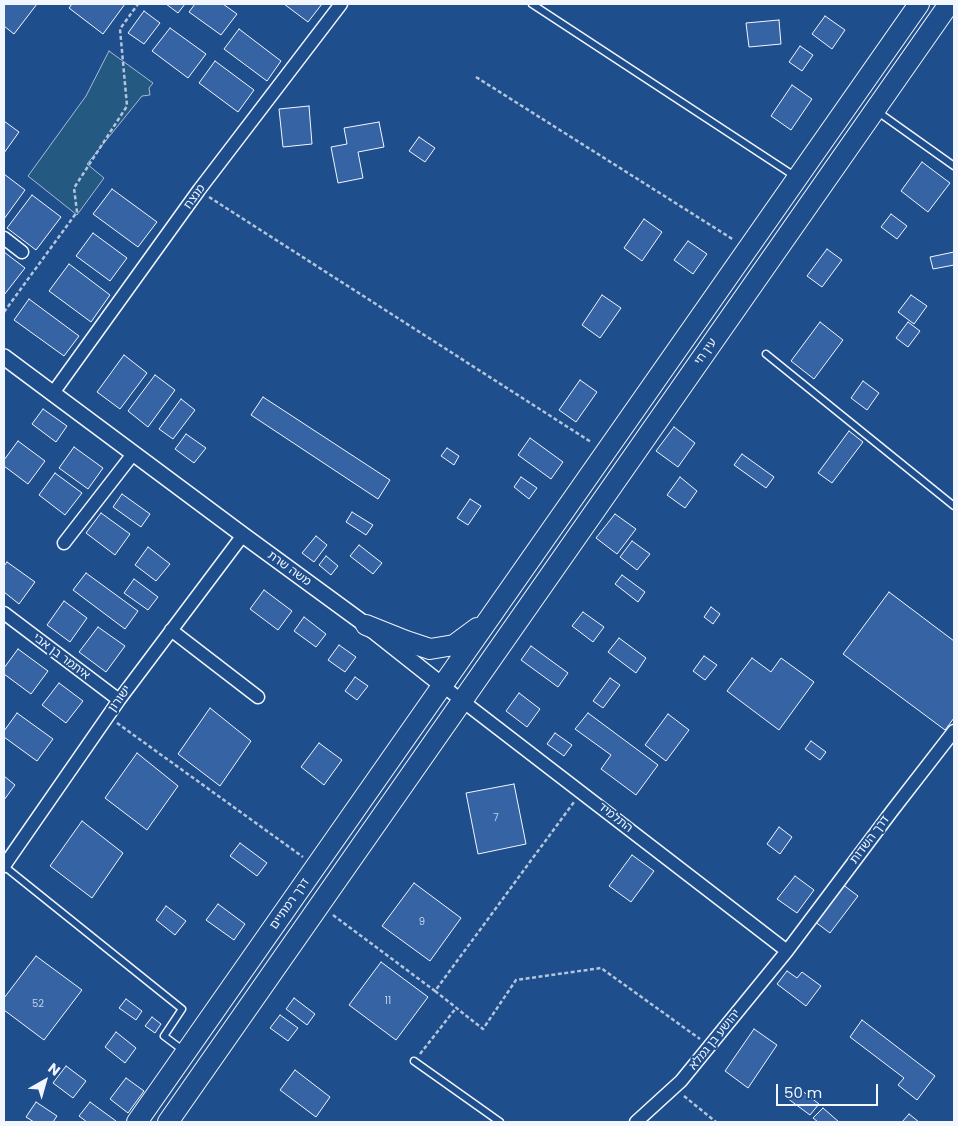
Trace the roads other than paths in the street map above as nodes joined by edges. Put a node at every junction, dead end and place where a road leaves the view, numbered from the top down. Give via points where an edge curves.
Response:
1 (341, 4) edge
2 (532, 4) edge
3 (919, 4) edge
4 (949, 4) edge
5 (875, 109) junction
6 (954, 166) edge
7 (797, 178) junction
8 (4, 238) edge
9 (22, 252) dead end
10 (766, 354) dead end
11 (4, 357) edge
12 (53, 393) junction
13 (133, 454) junction
14 (954, 506) edge
15 (243, 536) junction
16 (64, 543) dead end
17 (4, 613) edge
18 (489, 620) junction
19 (366, 625) junction
20 (171, 630) junction
21 (443, 686) junction
22 (258, 697) dead end
23 (119, 700) junction
24 (463, 701) junction
25 (954, 731) edge
26 (4, 866) edge
27 (787, 951) junction
28 (186, 1053) junction
29 (414, 1061) road end
30 (137, 1122) edge
31 (168, 1122) edge
32 (500, 1122) edge
33 (636, 1122) edge

1 - 12 street, מנצח via 199,190
2 - 7 lane
3 - 7 main road, עין חי
4 - 5 main road, עין חי
5 - 6 lane
5 - 24 main road, עין חי
7 - 18 main road, עין חי
8 - 9 street
10 - 14 lane
11 - 12 street, משה שרת
12 - 13 street, משה שרת
13 - 15 street, משה שרת
13 - 16 street
15 - 19 street, משה שרת
15 - 20 street, ישורון
17 - 23 street, איתמר בן אבי
18 - 19 main road via 454,645 430,649
18 - 21 main road, עין חי
19 - 21 street, משה שרת
20 - 22 street
20 - 23 street, ישורון
21 - 24 street, התלמיד
21 - 28 main road, דרך רמתיים
23 - 26 street, ישורון
24 - 27 street, התלמיד
24 - 31 main road, דרך רמתיים
25 - 27 street, דרך השדות
26 - 28 lane via 182,1009 164,1036
27 - 33 street, יהושע בן גמלא via 681,1081
28 - 30 main road, דרך רמתיים
29 - 32 lane

